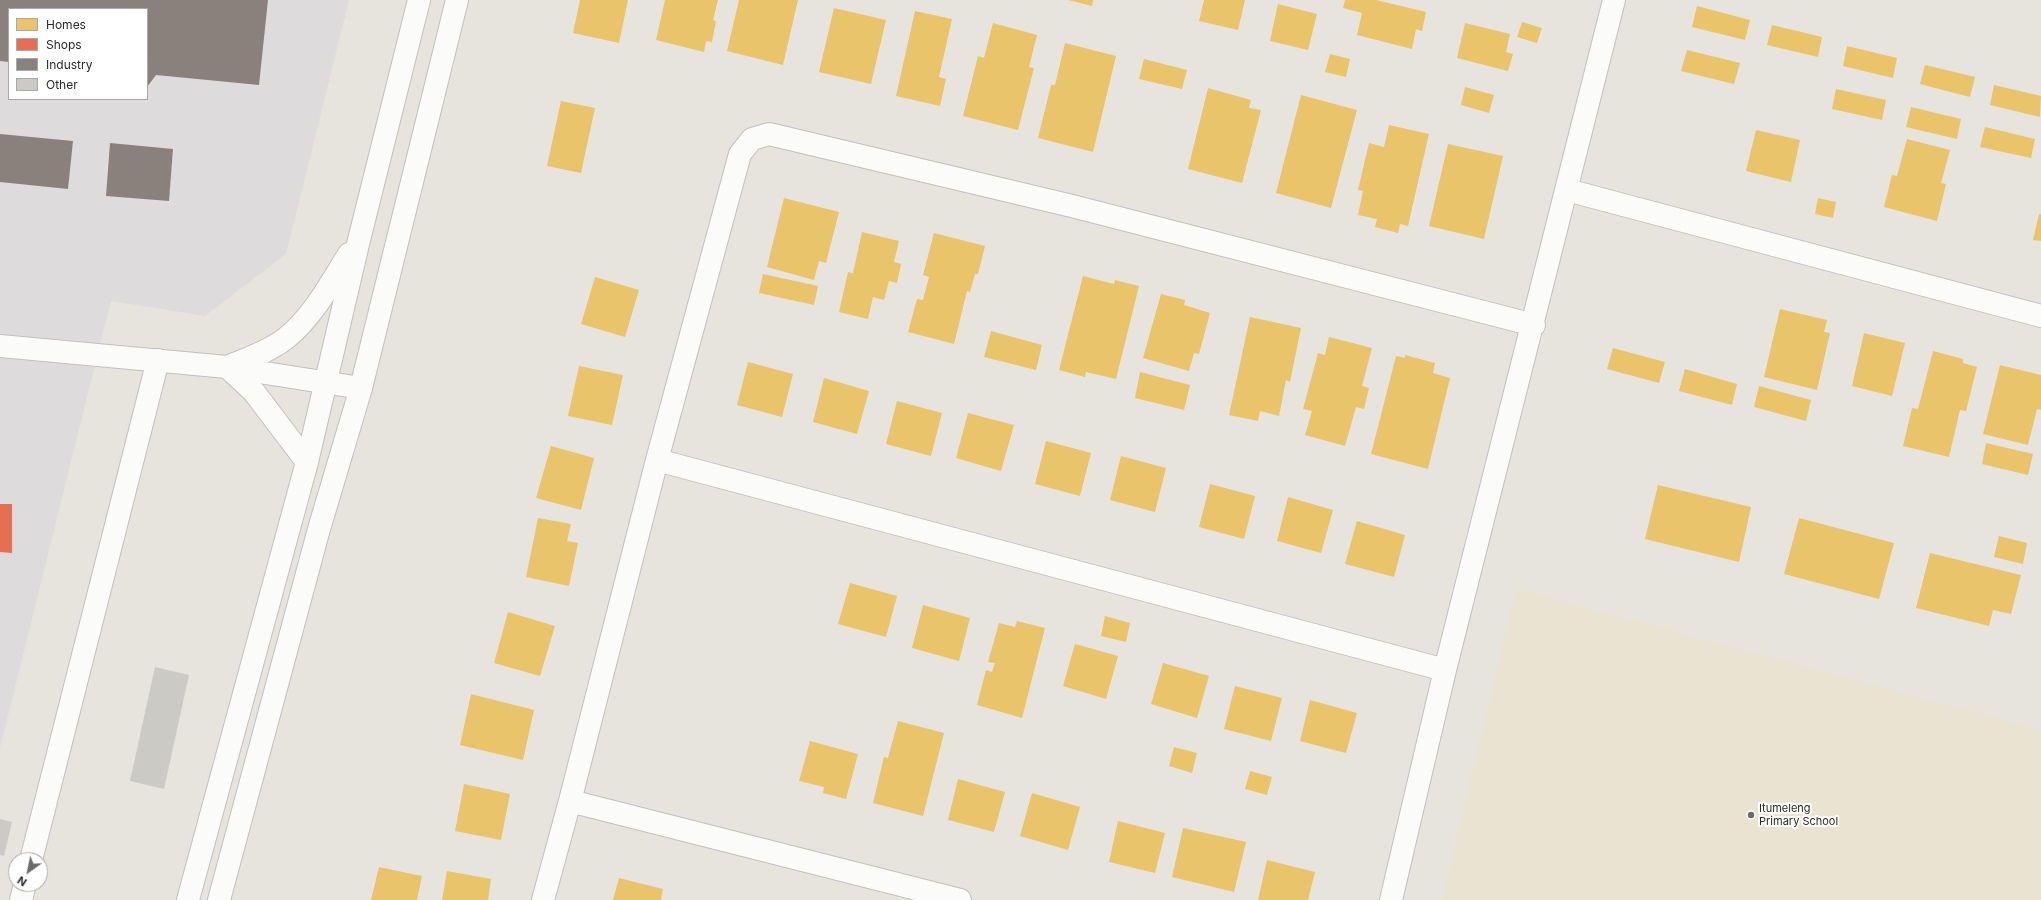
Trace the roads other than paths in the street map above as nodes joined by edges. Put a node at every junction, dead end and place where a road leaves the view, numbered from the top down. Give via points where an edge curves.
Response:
1 (419, 0) edge
2 (457, 0) edge
3 (1614, 0) edge
4 (1567, 190) junction
5 (359, 240) junction
6 (2041, 316) edge
7 (1534, 325) junction
8 (0, 346) edge
9 (158, 360) junction
10 (227, 367) junction
11 (325, 381) junction
12 (361, 388) junction
13 (657, 460) junction
14 (307, 462) junction
15 (1445, 670) junction
16 (570, 801) junction
17 (33, 852) edge
18 (188, 900) edge
19 (219, 900) edge
20 (543, 900) edge
21 (960, 900) edge
22 (1391, 900) edge

1 - 5 street
2 - 12 street
3 - 4 street
4 - 6 street
4 - 7 street
5 - 10 street via 308,318 284,339 265,351
5 - 11 street
7 - 13 street via 1072,206 769,134 752,139 740,154
7 - 15 street
8 - 9 street
9 - 10 street
9 - 17 street
10 - 11 street
10 - 14 street via 254,392
11 - 12 street
11 - 14 street
12 - 19 street via 319,529
13 - 15 street
13 - 16 street
14 - 18 street
15 - 22 street
16 - 20 street
16 - 21 street

